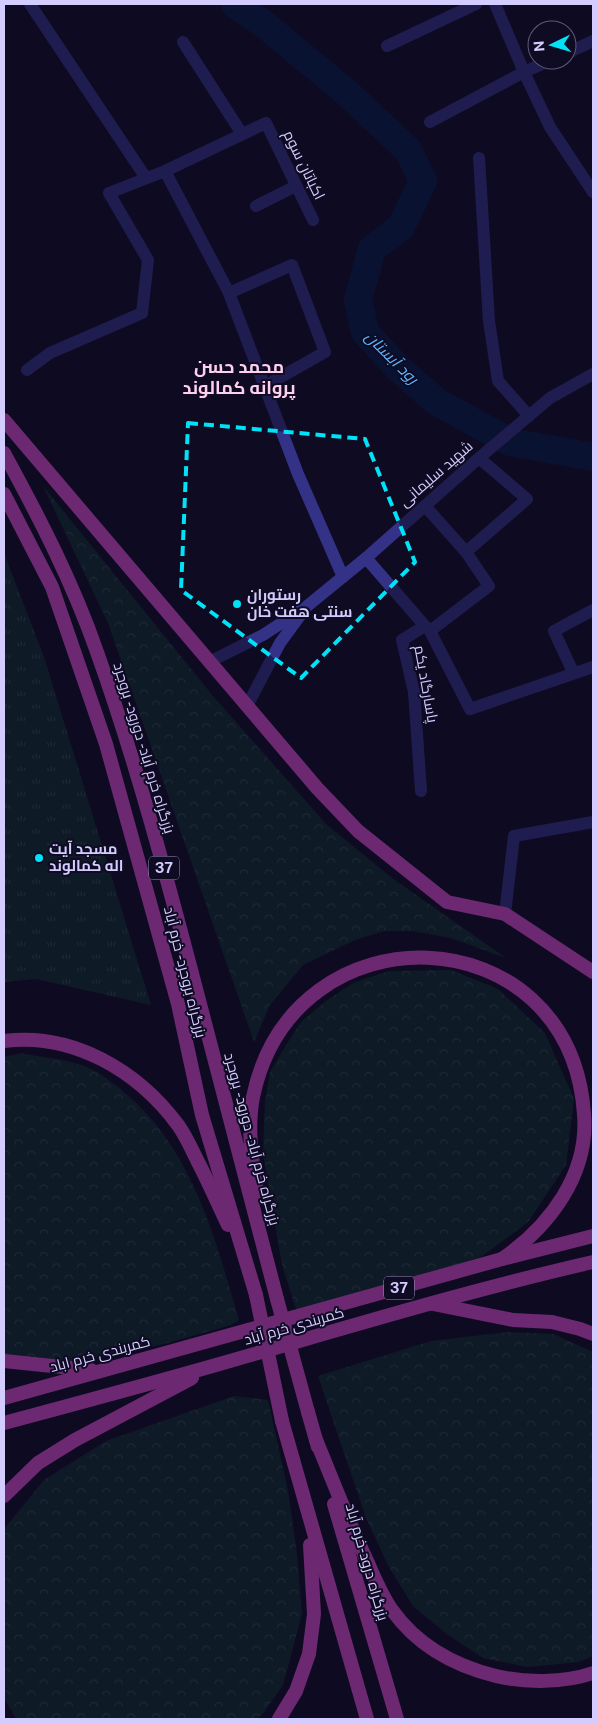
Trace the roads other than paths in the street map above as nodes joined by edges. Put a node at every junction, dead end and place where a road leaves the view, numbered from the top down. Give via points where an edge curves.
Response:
1 (30, 4) edge
2 (476, 4) edge
3 (495, 4) edge
4 (593, 41) edge
5 (183, 42) dead end
6 (387, 46) dead end
7 (577, 48) edge
8 (528, 70) edge
9 (524, 72) junction
10 (430, 122) dead end
11 (242, 134) junction
12 (479, 158) dead end
13 (165, 171) junction
14 (146, 178) junction
15 (296, 186) junction
16 (593, 192) edge
17 (256, 206) dead end
18 (314, 220) dead end
19 (228, 292) junction
20 (28, 370) dead end
21 (593, 374) edge
22 (265, 386) junction
23 (528, 417) junction
24 (4, 420) edge
25 (4, 453) edge
26 (479, 458) junction
27 (4, 494) edge
28 (425, 506) junction
29 (466, 552) junction
30 (366, 558) junction
31 (343, 577) junction
32 (306, 607) junction
33 (593, 610) edge
34 (428, 629) junction
35 (209, 662) junction
36 (593, 667) edge
37 (573, 672) junction
38 (247, 706) junction
39 (421, 791) dead end
40 (593, 822) edge
41 (505, 914) junction
42 (593, 972) edge
43 (4, 1042) edge
44 (593, 1236) edge
45 (502, 1259) junction
46 (593, 1262) edge
47 (250, 1271) junction
48 (272, 1281) junction
49 (430, 1304) junction
50 (593, 1334) edge
51 (206, 1342) junction
52 (4, 1361) edge
53 (215, 1365) junction
54 (4, 1398) edge
55 (308, 1412) joint
56 (4, 1423) edge
57 (316, 1440) junction
58 (292, 1453) junction
59 (4, 1496) edge
60 (593, 1673) edge
61 (279, 1719) edge
62 (367, 1719) edge
63 (397, 1719) edge

1 - 14 street
2 - 6 street
3 - 9 street
4 - 7 street
5 - 11 street
8 - 9 street
9 - 10 street
9 - 16 street via 550,127
11 - 13 street
11 - 15 street, اکباتان سوم via 266,123
12 - 23 street via 489,321 498,381
13 - 14 street
13 - 19 street
14 - 20 street via 109,193 148,260 142,313 50,353
15 - 17 street
15 - 18 street, اکباتان سوم
19 - 22 street
19 - 22 street via 292,265 325,352
21 - 23 street, شهید سلیمانی via 550,398
22 - 31 street via 298,474
23 - 26 street, شهید سلیمانی
24 - 35 highway
25 - 48 highway, بزرگراه خرم آباد - دورود - بروجرد / 37 via 70,583 124,734 167,876
26 - 28 street, شهید سلیمانی
26 - 29 street via 526,500
27 - 47 highway, بزرگراه بروجرد - خرم آباد / 37 via 52,587 106,744 178,1004 202,1115
28 - 29 street
28 - 30 street, شهید سلیمانی
29 - 34 street via 489,586
30 - 31 street, شهید سلیمانی
30 - 34 street, پاسارگاد یکم
31 - 32 street, شهید سلیمانی
32 - 35 street, شهید سلیمانی via 263,635
32 - 38 street, شهید سلیمانی via 280,643
33 - 37 street via 554,631
34 - 37 street via 470,709
34 - 39 street, پاسارگاد یکم via 402,640 414,692
35 - 38 highway
36 - 37 street
38 - 41 highway via 331,802 402,867 447,902
40 - 41 street via 514,836
41 - 42 highway
43 - 47 highway, 37 via 50,1042 90,1053 115,1066 157,1100 179,1126
44 - 45 highway, کمربندی خرم آباد / 37
45 - 48 highway via 539,1229 562,1199 578,1165 586,1130 578,1076 555,1024 531,998 478,966 450,959 413,957 387,960 350,972 322,988 294,1013 276,1035 261,1068 250,1128 252,1162
45 - 51 highway, کمربندی خرم آباد / 37
46 - 49 highway, کمربندی خرم آباد / 37
47 - 58 highway, بزرگراه بروجرد - خرم آباد / 37, bridge via 282,1421
48 - 55 highway, بزرگراه خرم آباد - دورود - بروجرد / 37, bridge
49 - 50 highway via 513,1320 552,1322
49 - 53 highway, کمربندی خرم آباد / 37
51 - 52 highway, 37 via 101,1371
51 - 54 highway, کمربندی خرم اباد
53 - 56 highway, کمربندی خرم آباد
53 - 59 highway, 37 via 75,1440 38,1463
55 - 57 highway, بزرگراه درود-خرم آباد / 37
57 - 60 highway via 379,1588 393,1611 431,1648 456,1664 513,1680 538,1681
57 - 63 highway, بزرگراه درود-خرم آباد
58 - 61 highway, 37 via 312,1552 314,1614 309,1654 296,1690
58 - 62 highway

